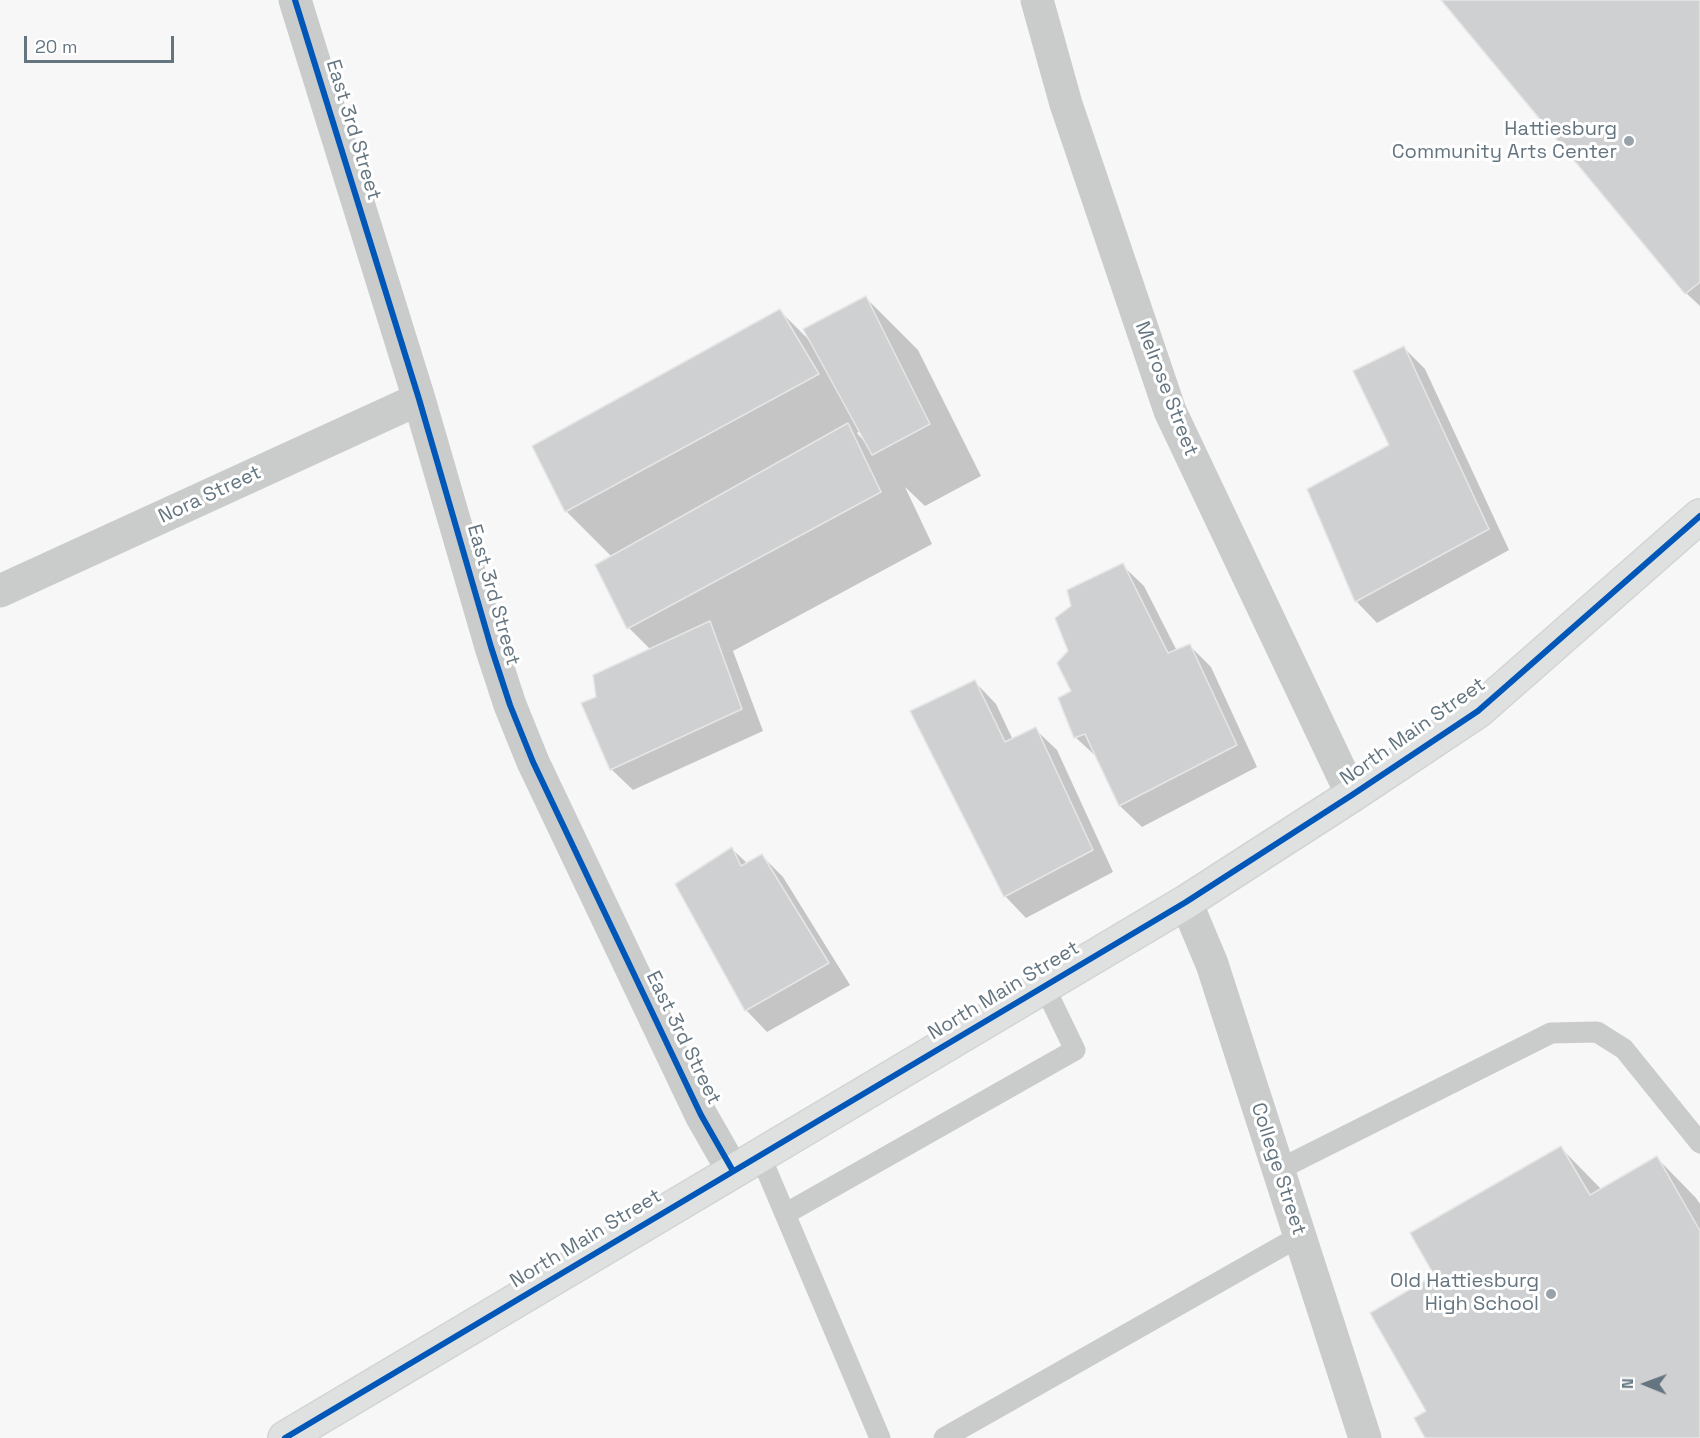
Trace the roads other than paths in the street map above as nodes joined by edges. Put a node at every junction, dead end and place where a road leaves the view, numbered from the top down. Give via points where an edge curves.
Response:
1 (295, 0) edge
2 (1037, 0) edge
3 (419, 399) junction
4 (1700, 516) edge
5 (0, 591) edge
6 (1352, 795) junction
7 (1186, 902) junction
8 (1044, 986) junction
9 (1700, 1143) edge
10 (746, 1163) junction
11 (1278, 1170) junction
12 (785, 1214) junction
13 (1300, 1236) junction
14 (296, 1435) edge
15 (880, 1438) edge
16 (944, 1438) edge
17 (1365, 1438) edge

1 - 3 street, East 3rd Street
2 - 6 street, Melrose Street via 1066,104 1170,411
3 - 5 street, Nora Street
3 - 10 street, East 3rd Street via 491,647 533,762 701,1115
4 - 6 main road, North Main Street via 1478,711
6 - 7 main road, North Main Street
7 - 8 main road, North Main Street
7 - 11 street, College Street via 1212,964
8 - 10 main road, North Main Street
8 - 12 lane via 1075,1050
9 - 11 lane via 1624,1049 1597,1032 1551,1033
10 - 12 lane
10 - 14 main road, North Main Street
11 - 13 street, College Street
12 - 15 lane
13 - 16 lane
13 - 17 street, College Street

